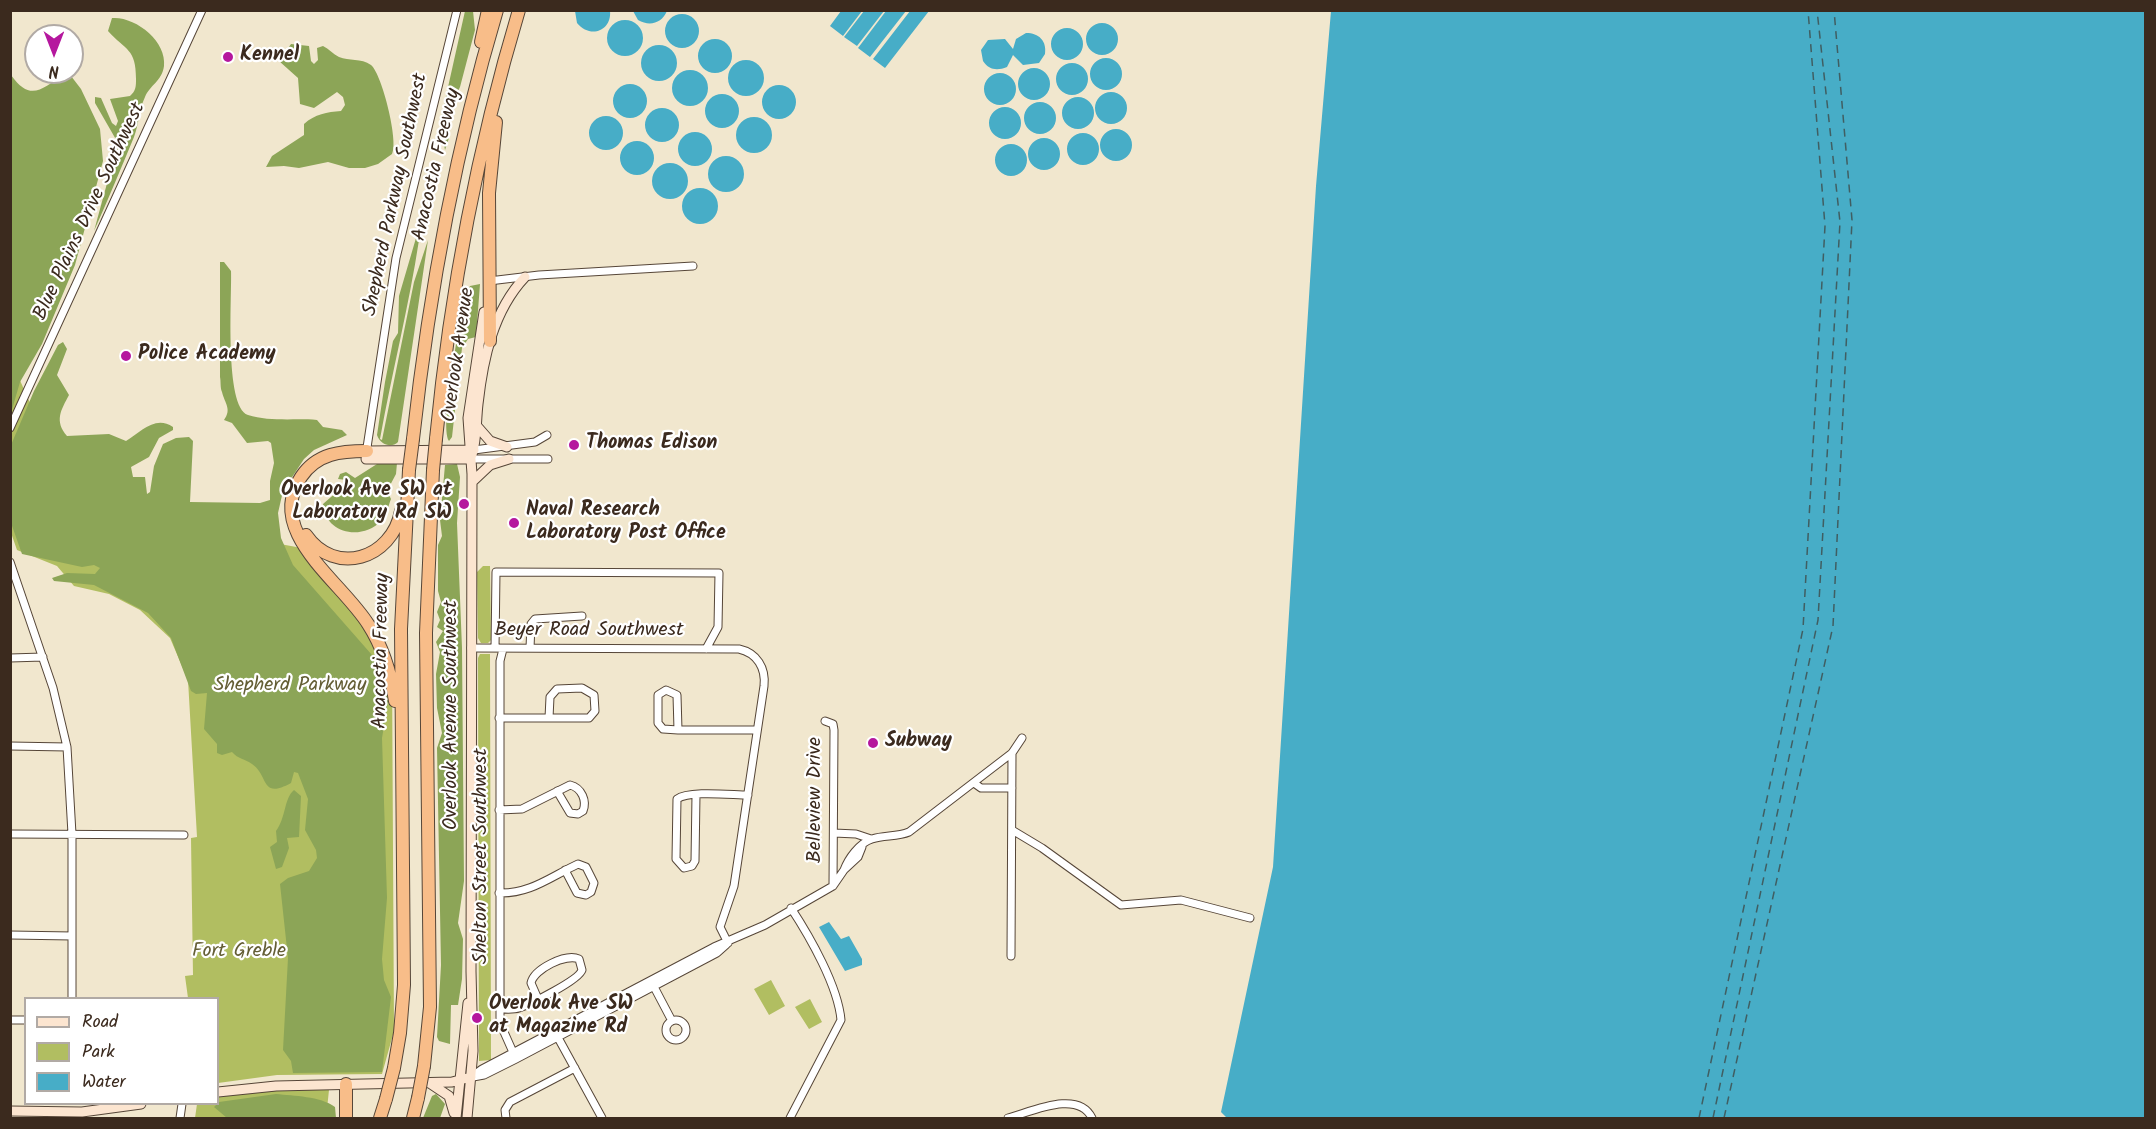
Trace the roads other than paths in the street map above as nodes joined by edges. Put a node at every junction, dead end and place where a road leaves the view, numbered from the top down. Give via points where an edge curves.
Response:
1 (201, 10) edge
2 (457, 10) edge
3 (488, 10) edge
4 (498, 10) edge
5 (519, 10) edge
6 (524, 10) edge
7 (469, 115) junction
8 (693, 266) dead end
9 (525, 277) junction
10 (489, 281) junction
11 (490, 341) junction
12 (476, 425) junction
13 (10, 428) edge
14 (548, 435) dead end
15 (507, 447) junction
16 (472, 453) junction
17 (366, 455) junction
18 (509, 459) junction
19 (548, 459) dead end
20 (407, 470) junction
21 (472, 482) junction
22 (10, 562) edge
23 (12, 570) edge
24 (719, 573) joint
25 (582, 616) dead end
26 (471, 648) junction
27 (499, 648) junction
28 (530, 648) junction
29 (706, 649) junction
30 (42, 657) junction
31 (10, 658) edge
32 (499, 718) junction
33 (549, 718) junction
34 (825, 721) dead end
35 (678, 730) junction
36 (758, 730) junction
37 (1022, 738) dead end
38 (10, 746) edge
39 (67, 747) junction
40 (1012, 753) junction
41 (974, 783) junction
42 (1012, 788) junction
43 (557, 791) junction
44 (696, 795) junction
45 (748, 795) junction
46 (499, 810) junction
47 (1012, 830) junction
48 (834, 833) junction
49 (10, 834) edge
50 (72, 834) junction
51 (184, 836) dead end
52 (871, 839) junction
53 (403, 842) junction
54 (565, 870) junction
55 (833, 886) junction
56 (499, 893) junction
57 (791, 908) junction
58 (1250, 918) dead end
59 (10, 935) edge
60 (72, 936) junction
61 (728, 943) junction
62 (1011, 956) dead end
63 (471, 971) junction
64 (652, 984) junction
65 (72, 997) edge
66 (538, 999) junction
67 (500, 1009) junction
68 (672, 1021) dead end
69 (556, 1034) junction
70 (515, 1056) junction
71 (575, 1068) junction
72 (471, 1077) junction
73 (461, 1080) junction
74 (429, 1082) junction
75 (346, 1084) junction
76 (219, 1092) edge
77 (132, 1105) edge
78 (10, 1111) edge
79 (72, 1112) edge
80 (346, 1119) edge
81 (380, 1119) edge
82 (413, 1119) edge
83 (455, 1119) edge
84 (467, 1119) edge
85 (506, 1119) edge
86 (602, 1119) edge
87 (790, 1119) edge
88 (1008, 1119) edge
89 (1092, 1119) edge

1 - 13 street, Blue Plains Drive Southwest
2 - 17 street, Shepherd Parkway Southwest via 396,258
3 - 7 highway via 472,76
4 - 7 highway, Anacostia Freeway
5 - 82 highway, Anacostia Freeway, bridge via 466,226 433,470 426,633 430,1007
6 - 10 highway via 502,92 492,150
7 - 20 highway, Anacostia Freeway, bridge via 443,228
8 - 9 street
9 - 10 street
9 - 11 street, Overlook Avenue via 503,308
10 - 11 highway
10 - 16 street, Overlook Avenue via 470,402 468,434
11 - 12 street, Overlook Avenue
12 - 15 street via 488,439
12 - 16 street, Overlook Avenue
14 - 15 street
15 - 16 street
16 - 17 street
16 - 18 street
16 - 21 street, Overlook Avenue Southwest
17 - 20 highway via 328,463 313,473 303,488 298,511 302,528 315,547 332,556 347,560 363,557 386,543 400,518
17 - 53 highway via 331,454 310,466 295,489 291,515 298,538 363,615 386,662 395,705 397,796
18 - 19 street
18 - 21 street via 490,465
20 - 53 highway, Anacostia Freeway via 401,629
21 - 26 street, Overlook Avenue Southwest
22 - 23 street
23 - 30 street
24 - 27 street, Shelton Street Southwest via 496,572
24 - 29 street, Beyer Road Southwest via 717,627
25 - 28 street via 535,619 531,624
26 - 27 street, Beyer Road Southwest
26 - 63 street, Overlook Avenue Southwest
27 - 28 street, Beyer Road Southwest
27 - 32 street, Shelton Street Southwest
28 - 29 street, Beyer Road Southwest
29 - 36 street, Beyer Road Southwest via 739,649 759,661 765,678
30 - 31 street
30 - 39 street
32 - 33 street
32 - 46 street, Shelton Street Southwest
33 - 33 street via 550,697 557,689 582,688 594,695 595,711 589,717
34 - 48 street, Belleview Drive via 833,724 834,730
35 - 35 street via 677,695 662,691 658,698 659,725 666,730
35 - 36 street
36 - 45 street, Beyer Road Southwest
37 - 40 street
38 - 39 street
39 - 50 street
40 - 41 street
40 - 42 street
41 - 42 street via 981,788
41 - 52 street via 909,832
42 - 47 street
43 - 43 street via 570,813 583,811 585,802 578,788 570,785
43 - 46 street via 520,810
44 - 44 street via 679,797 676,804 676,859 684,868 695,861
44 - 45 street
45 - 61 street, Beyer Road Southwest via 734,886 720,927
46 - 56 street, Shelton Street Southwest
47 - 58 street via 1121,905 1181,900
47 - 62 street
48 - 52 street
48 - 55 street, Belleview Drive
49 - 50 street
50 - 51 street
50 - 60 street
52 - 55 street via 848,857
53 - 81 highway, Anacostia Freeway, bridge via 403,997 394,1068
54 - 54 street via 577,893 591,892 594,883 586,867 578,864
54 - 56 street via 524,892
55 - 57 street
56 - 67 street, Shelton Street Southwest
57 - 61 street
57 - 87 street via 833,989 841,1020
59 - 60 street
60 - 65 street
61 - 64 street via 717,953
63 - 72 street, Overlook Avenue Southwest
63 - 73 street, Overlook Avenue Southwest
64 - 68 street
64 - 69 street
66 - 66 street via 531,983 535,975 567,957 579,959 582,970 578,977
66 - 67 street via 516,1009
67 - 70 street, Shelton Street Southwest via 500,1027
69 - 70 street
69 - 71 street
70 - 72 street via 484,1075
71 - 85 street via 510,1102 505,1110
71 - 86 street
72 - 73 street
72 - 84 street, Overlook Avenue Southwest
73 - 74 street
73 - 83 street, Overlook Avenue Southwest
74 - 75 street
74 - 83 street via 449,1096
75 - 76 street
75 - 80 highway
77 - 79 street
78 - 79 street
88 - 89 street via 1073,1103 1086,1109

